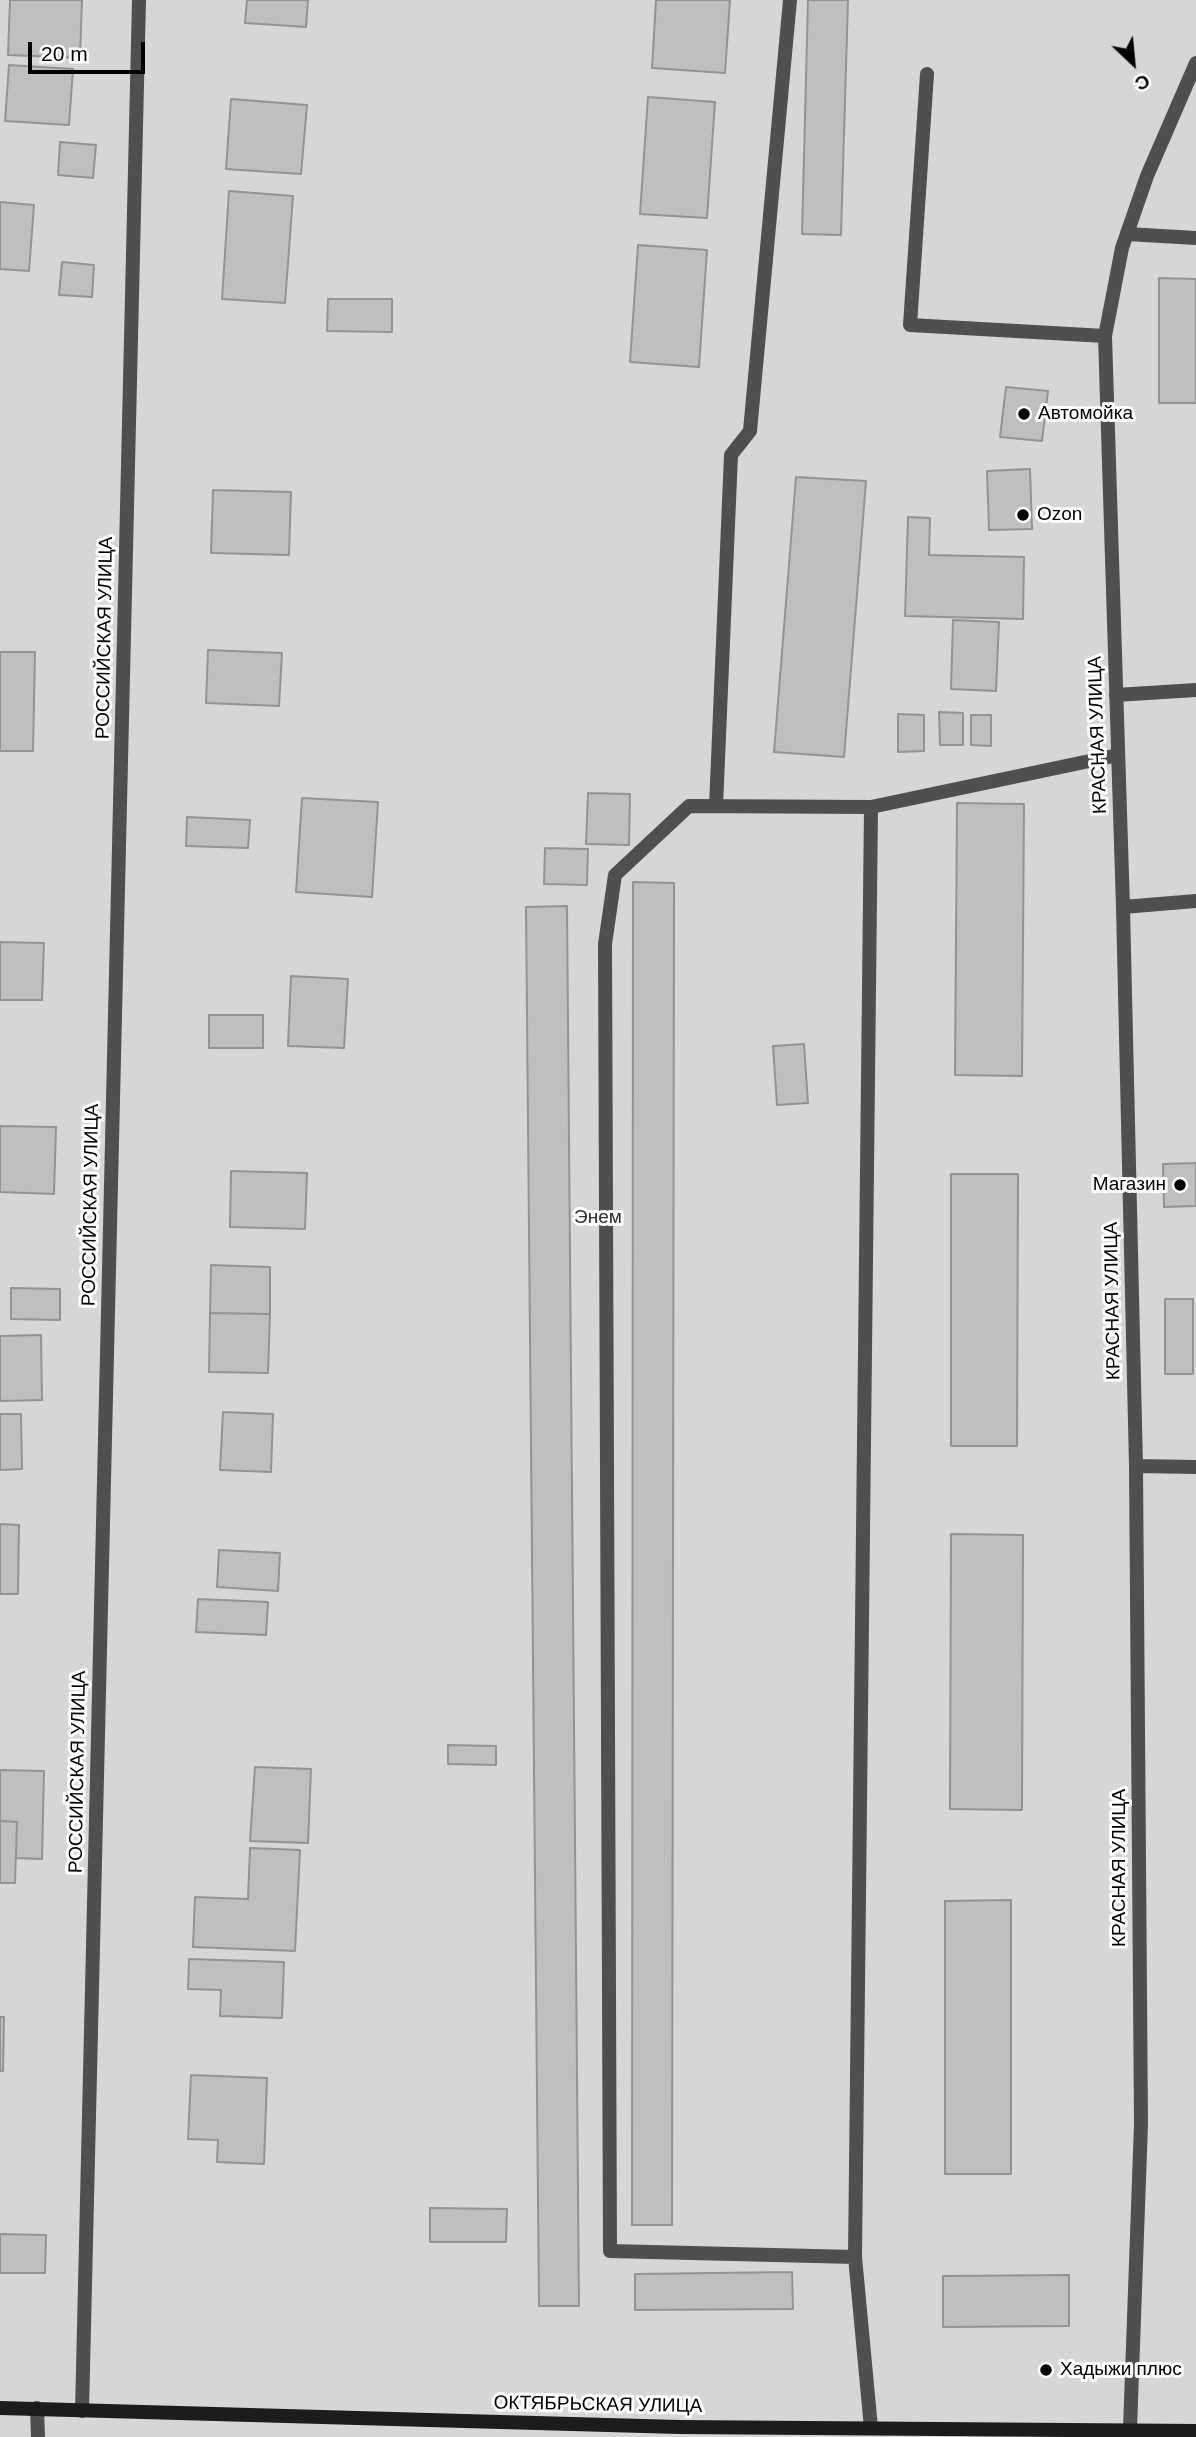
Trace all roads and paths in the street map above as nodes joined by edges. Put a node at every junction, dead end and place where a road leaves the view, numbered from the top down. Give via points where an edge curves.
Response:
1 (139, 0) edge
2 (790, 0) edge
3 (1196, 63) edge
4 (927, 75) dead end
5 (1127, 234) junction
6 (1196, 238) edge
7 (1105, 336) junction
8 (1196, 690) edge
9 (1116, 695) junction
10 (1118, 755) junction
11 (716, 806) junction
12 (871, 807) junction
13 (1196, 901) edge
14 (1123, 907) junction
15 (1136, 1466) junction
16 (1196, 1467) edge
17 (855, 2257) junction
18 (0, 2408) edge
19 (37, 2408) junction
20 (82, 2411) junction
21 (871, 2428) junction
22 (1130, 2430) junction
23 (1196, 2431) edge
24 (680, 2432) edge
25 (38, 2437) edge

1 - 20 street, РОССИЙСКАЯ УЛИЦА
2 - 11 street via 750,431 731,455
3 - 5 street, КРАСНАЯ УЛИЦА
4 - 7 street via 910,326
5 - 6 street
5 - 7 street, КРАСНАЯ УЛИЦА
7 - 9 street, КРАСНАЯ УЛИЦА
8 - 9 street
9 - 10 street, КРАСНАЯ УЛИЦА
10 - 12 street
10 - 14 street, КРАСНАЯ УЛИЦА
11 - 12 street
11 - 17 street via 689,806 615,875 605,944 610,2251
12 - 17 street
13 - 14 street
14 - 15 street, КРАСНАЯ УЛИЦА
15 - 16 street
15 - 22 street, КРАСНАЯ УЛИЦА via 1141,2124
17 - 21 street
18 - 19 main road, ОКТЯБРЬСКАЯ УЛИЦА
19 - 20 main road, ОКТЯБРЬСКАЯ УЛИЦА
19 - 25 street
20 - 24 main road, ОКТЯБРЬСКАЯ УЛИЦА
21 - 22 main road, ОКТЯБРЬСКАЯ УЛИЦА
21 - 24 main road, ОКТЯБРЬСКАЯ УЛИЦА
22 - 23 main road, ОКТЯБРЬСКАЯ УЛИЦА

